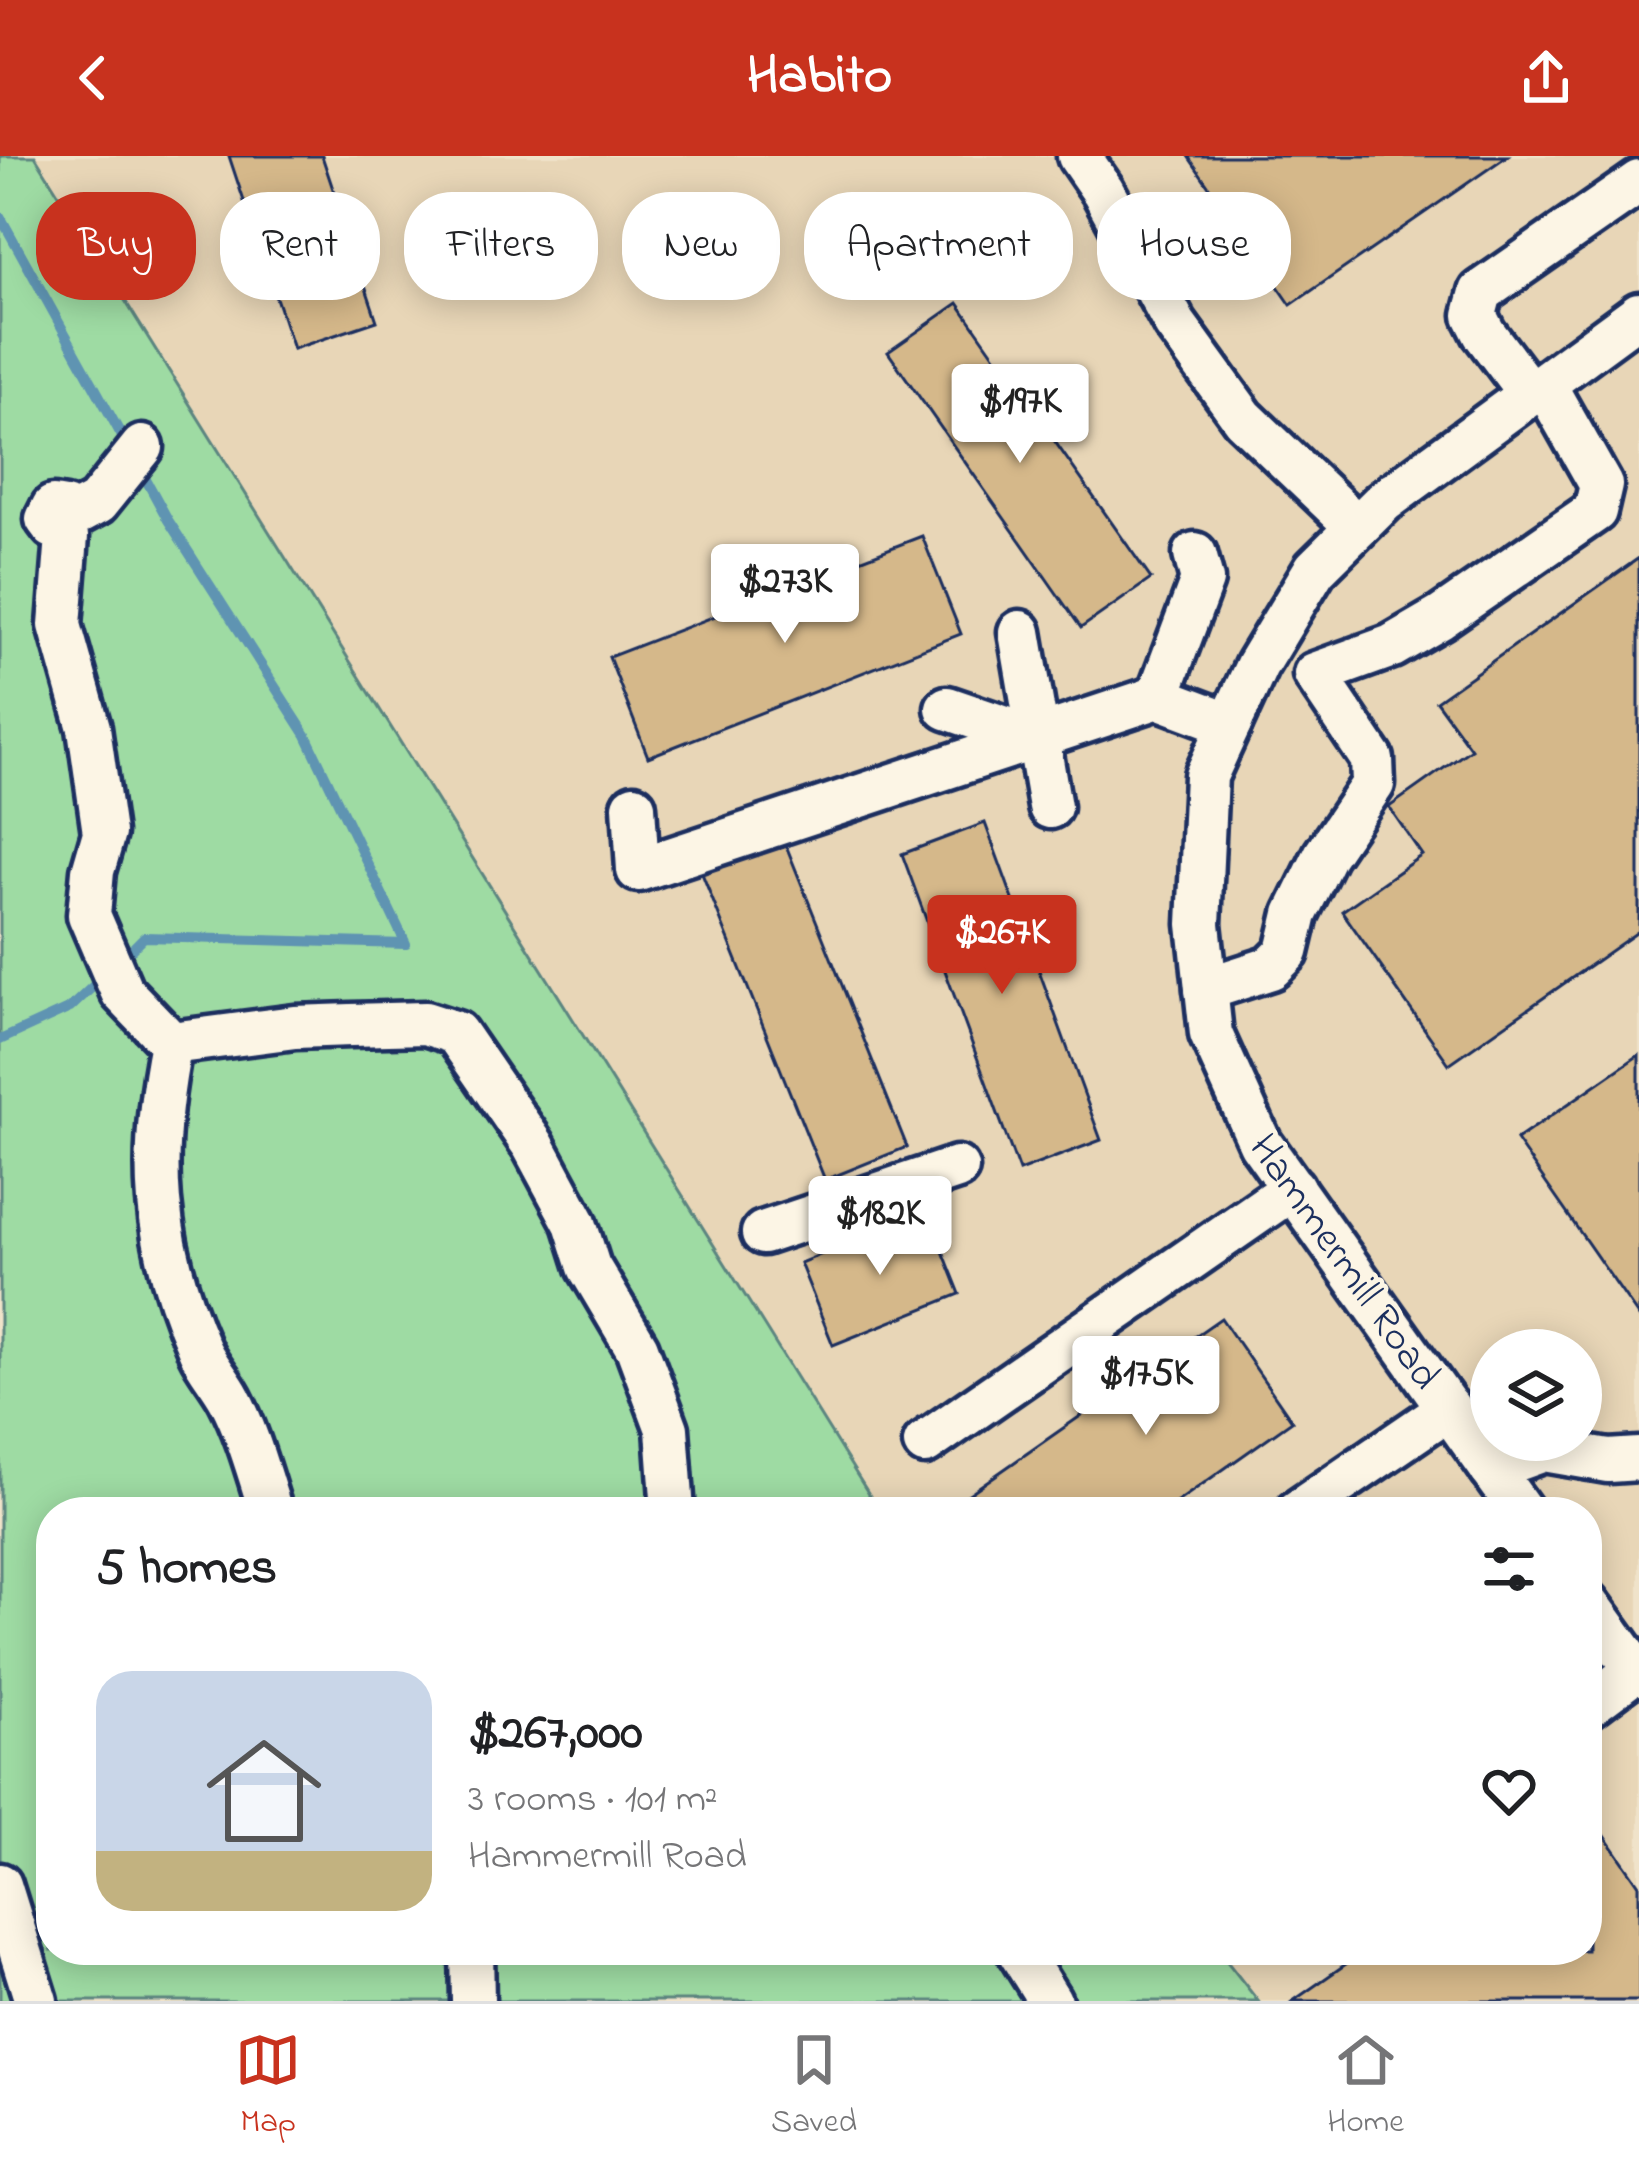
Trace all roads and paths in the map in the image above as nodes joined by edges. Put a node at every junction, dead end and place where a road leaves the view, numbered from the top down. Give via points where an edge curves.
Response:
1 (1079, 156) edge
2 (1639, 182) edge
3 (1631, 334) edge
4 (1537, 389) junction
5 (142, 447) dead end
6 (1357, 527) junction
7 (1195, 554) dead end
8 (1020, 632) dead end
9 (1267, 649) junction
10 (1315, 674) junction
11 (1158, 697) junction
12 (947, 708) dead end
13 (1230, 724) junction
14 (1036, 738) junction
15 (634, 806) dead end
16 (1050, 807) dead end
17 (1206, 989) junction
18 (171, 1043) junction
19 (957, 1168) dead end
20 (1293, 1189) junction
21 (764, 1233) dead end
22 (1449, 1408) junction
23 (925, 1443) dead end
24 (1639, 1460) edge
25 (1491, 1468) junction
26 (266, 1497) edge
27 (673, 1497) edge
28 (1319, 1497) edge
29 (1511, 1497) edge
30 (1602, 1622) edge
31 (1638, 1671) edge
32 (1602, 1696) edge
33 (0, 1885) edge
34 (472, 1965) edge
35 (1027, 1965) edge
36 (36, 2001) edge
37 (473, 2001) edge
38 (1049, 2001) edge

1 - 6 street via 1175,324 1243,418
2 - 4 street via 1480,292 1475,315 1484,333
3 - 4 street, Hammermill Road
4 - 6 street, Hammermill Road
4 - 10 street via 1601,485 1595,511 1424,628
5 - 18 street via 97,503 69,518 53,507 47,519 67,536 60,625 102,809 89,915 122,992
6 - 9 street, Hammermill Road via 1315,569
7 - 11 street via 1202,580
8 - 14 street
9 - 10 street
9 - 13 street, Hammermill Road
10 - 17 street via 1372,759 1372,784 1325,855 1287,952 1271,968
11 - 13 street
11 - 14 street
12 - 14 street
13 - 17 street, Hammermill Road via 1206,776 1199,924
14 - 15 street via 638,870
14 - 16 street
17 - 20 street, Hammermill Road via 1211,1034 1260,1143
18 - 26 street via 157,1143 165,1249 202,1357 230,1400
18 - 27 street via 425,1022 456,1033 533,1145 638,1348 668,1429
19 - 21 street
20 - 22 street, Hammermill Road
20 - 23 street
22 - 25 street, Hammermill Road
22 - 28 street
24 - 25 street via 1544,1450
25 - 29 street, Hammermill Road
30 - 31 street
31 - 32 street
33 - 36 street
34 - 37 street
35 - 38 street

